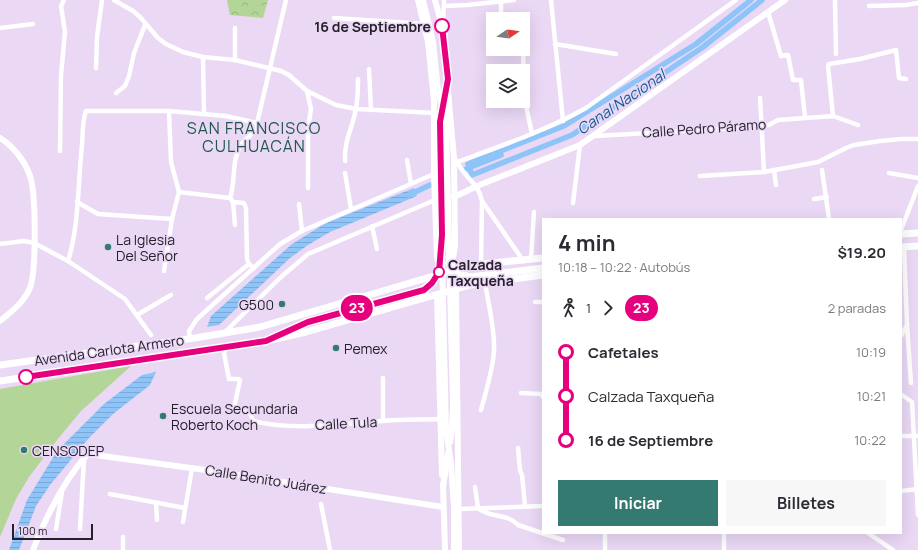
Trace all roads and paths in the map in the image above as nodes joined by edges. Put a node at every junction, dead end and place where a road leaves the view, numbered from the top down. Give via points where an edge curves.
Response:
1 (64, 0) edge
2 (102, 0) edge
3 (114, 0) edge
4 (286, 0) edge
5 (418, 0) edge
6 (423, 0) edge
7 (436, 0) edge
8 (444, 0) edge
9 (514, 0) edge
10 (552, 0) edge
11 (736, 0) edge
12 (785, 0) edge
13 (835, 0) edge
14 (504, 1) edge
15 (918, 3) edge
16 (444, 6) junction
17 (869, 6) dead end
18 (502, 12) edge
19 (768, 12) junction
20 (334, 18) dead end
21 (33, 24) dead end
22 (424, 24) junction
23 (145, 25) junction
24 (442, 26) junction
25 (0, 28) edge
26 (235, 28) dead end
27 (555, 44) junction
28 (616, 54) dead end
29 (836, 54) dead end
30 (203, 56) junction
31 (523, 56) edge
32 (235, 60) junction
33 (96, 68) dead end
34 (270, 68) junction
35 (368, 69) dead end
36 (358, 79) dead end
37 (906, 79) dead end
38 (448, 87) junction
39 (307, 92) junction
40 (116, 93) dead end
41 (760, 98) dead end
42 (356, 109) junction
43 (371, 110) junction
44 (169, 111) junction
45 (435, 113) junction
46 (204, 114) junction
47 (833, 116) junction
48 (805, 117) junction
49 (563, 121) junction
50 (257, 123) junction
51 (858, 124) dead end
52 (760, 126) junction
53 (532, 134) junction
54 (595, 136) junction
55 (0, 138) edge
56 (918, 139) edge
57 (580, 146) junction
58 (60, 151) dead end
59 (407, 160) dead end
60 (456, 160) junction
61 (345, 161) dead end
62 (774, 170) junction
63 (822, 170) dead end
64 (764, 172) junction
65 (345, 173) dead end
66 (434, 174) junction
67 (889, 174) dead end
68 (700, 176) dead end
69 (918, 178) edge
70 (411, 184) junction
71 (776, 185) dead end
72 (477, 186) junction
73 (918, 186) edge
74 (308, 188) dead end
75 (179, 192) junction
76 (454, 197) junction
77 (827, 197) junction
78 (814, 199) dead end
79 (232, 200) junction
80 (435, 200) junction
81 (482, 201) junction
82 (77, 202) junction
83 (573, 203) dead end
84 (299, 204) dead end
85 (351, 209) junction
86 (534, 212) dead end
87 (829, 218) edge
88 (172, 220) junction
89 (235, 225) dead end
90 (372, 226) junction
91 (902, 227) edge
92 (302, 231) junction
93 (918, 233) edge
94 (902, 234) edge
95 (442, 235) junction
96 (34, 243) junction
97 (0, 244) edge
98 (437, 245) junction
99 (455, 246) junction
100 (918, 246) edge
101 (903, 247) edge
102 (377, 249) dead end
103 (520, 256) dead end
104 (449, 257) junction
105 (542, 258) edge
106 (531, 259) junction
107 (68, 261) junction
108 (249, 264) junction
109 (481, 264) junction
110 (254, 268) junction
111 (542, 268) edge
112 (454, 270) junction
113 (164, 271) dead end
114 (437, 275) junction
115 (542, 275) edge
116 (485, 282) junction
117 (456, 288) junction
118 (437, 294) junction
119 (171, 295) dead end
120 (206, 298) dead end
121 (904, 299) edge
122 (535, 302) dead end
123 (542, 302) edge
124 (137, 315) junction
125 (457, 315) junction
126 (438, 317) junction
127 (0, 321) edge
128 (907, 325) junction
129 (224, 333) junction
130 (902, 334) edge
131 (151, 335) dead end
132 (193, 339) junction
133 (266, 341) junction
134 (223, 348) junction
135 (0, 365) edge
136 (383, 378) dead end
137 (0, 381) edge
138 (911, 383) dead end
139 (521, 393) dead end
140 (902, 395) dead end
141 (542, 396) edge
142 (482, 410) dead end
143 (440, 420) junction
144 (383, 421) junction
145 (902, 436) edge
146 (916, 436) edge
147 (518, 448) dead end
148 (86, 457) junction
149 (192, 468) junction
150 (443, 487) junction
151 (475, 487) dead end
152 (917, 489) edge
153 (62, 491) junction
154 (902, 491) edge
155 (110, 494) dead end
156 (156, 503) junction
157 (321, 504) dead end
158 (525, 506) junction
159 (542, 506) edge
160 (443, 507) junction
161 (185, 508) junction
162 (478, 508) junction
163 (459, 509) junction
164 (918, 515) edge
165 (157, 520) dead end
166 (183, 522) dead end
167 (56, 529) dead end
168 (80, 529) dead end
169 (542, 533) edge
170 (545, 534) edge
171 (605, 534) edge
172 (724, 534) edge
173 (869, 534) edge
174 (123, 537) dead end
175 (563, 540) dead end
176 (454, 548) edge
177 (33, 550) edge
178 (123, 550) edge
179 (330, 550) edge
180 (445, 550) edge
181 (459, 550) edge
182 (605, 550) edge
183 (724, 550) edge
184 (893, 550) edge

1 - 58 street via 61,6 65,32 61,75
2 - 33 street
3 - 23 street via 140,17
4 - 34 street
5 - 22 main road
6 - 104 main road via 433,42 438,90 446,123
7 - 24 main road
8 - 16 street
9 - 14 street
10 - 27 street
11 - 49 street via 598,101
12 - 19 main road
13 - 29 street
14 - 16 street
14 - 18 street
15 - 17 street
16 - 24 street
19 - 48 street via 781,56 788,55 793,80 801,80
19 - 54 main road
20 - 22 street
21 - 25 street
22 - 45 main road
23 - 30 street via 170,46
23 - 40 street via 125,86
24 - 38 main road via 448,64
26 - 32 street
27 - 28 street
27 - 49 street
30 - 32 street
30 - 46 street
31 - 53 street via 524,90
32 - 34 street
34 - 39 street via 289,74
34 - 50 street
35 - 43 street
36 - 42 street
37 - 47 street via 899,78 896,50 829,64
38 - 60 main road
38 - 95 main road via 440,122
39 - 42 street via 336,105
39 - 74 street via 311,109 308,128
41 - 52 street
42 - 43 street
42 - 61 street via 346,141
43 - 45 street
44 - 46 street
44 - 75 street via 171,162
44 - 82 street via 86,111
45 - 66 main road
46 - 50 street
47 - 48 street, Calle Pedro Páramo
47 - 51 street, Calle Pedro Páramo
48 - 52 street, Calle Pedro Páramo via 778,120
49 - 53 street
50 - 79 street via 257,129 242,143 235,161
52 - 54 street, Calle Pedro Páramo
52 - 64 street
53 - 60 street
54 - 57 main road
55 - 96 main road via 20,157 30,176 34,201
56 - 62 street via 854,145 818,162
57 - 72 main road
57 - 83 street
59 - 70 street
60 - 72 street via 462,171
60 - 76 main road
62 - 64 street
62 - 71 street
63 - 77 street
64 - 68 street
65 - 85 street
66 - 70 street
66 - 80 main road
67 - 69 street
70 - 85 street
72 - 76 main road
72 - 81 street
73 - 91 street
75 - 79 street
75 - 88 street
76 - 99 main road
77 - 78 street
77 - 87 street
79 - 89 street
79 - 108 street via 245,205
80 - 90 street
80 - 98 main road
81 - 103 street
81 - 109 street
82 - 88 street via 98,214
82 - 107 street
84 - 92 street
85 - 92 street
86 - 106 street
88 - 113 street
90 - 102 street
90 - 129 street via 301,258
92 - 110 street via 290,236
93 - 94 main road
95 - 133 main road via 439,272 435,280 424,290 308,322
95 - 176 main road via 446,429 454,507
96 - 97 street via 24,241
96 - 107 street
96 - 127 main road via 30,288 23,300
98 - 99 main road via 445,252
98 - 114 main road
99 - 112 main road via 453,258 448,265 448,269
100 - 101 main road
101 - 121 street
104 - 111 main road via 456,271 466,276
104 - 150 main road via 453,406
105 - 106 main road, Avenida Carlota Armero
106 - 109 main road, Avenida Carlota Armero
107 - 124 street via 119,294
108 - 110 street
108 - 120 street
109 - 112 main road, Avenida Carlota Armero
110 - 132 street via 197,319 189,330
112 - 114 main road, Avenida Carlota Armero
114 - 129 main road, Avenida Carlota Armero via 274,324
115 - 116 main road
116 - 117 main road
116 - 142 street via 494,350
117 - 118 main road
117 - 125 main road
118 - 126 main road
118 - 133 main road
119 - 124 street
121 - 128 street
122 - 123 street
124 - 131 street
125 - 126 main road via 454,310 447,308 440,311
125 - 163 main road
126 - 143 main road
128 - 130 street
128 - 138 street
129 - 132 main road, Avenida Carlota Armero
132 - 135 main road, Avenida Carlota Armero
133 - 134 main road, Avenida Carlota Armero
134 - 137 main road, Avenida Carlota Armero
134 - 144 street, Calle Tula via 229,379 240,380 234,408 250,413 253,421 286,425 338,425
136 - 144 street
139 - 141 street
140 - 146 street via 912,402
143 - 144 street, Calle Tula
143 - 150 main road
145 - 146 street
146 - 152 street
147 - 158 street
148 - 149 main road, Calle Benito Juárez via 95,455
148 - 153 main road via 77,466
148 - 168 street
149 - 160 main road, Calle Benito Juárez
149 - 161 street
150 - 160 main road
151 - 162 street
152 - 154 street
152 - 164 street
153 - 167 street
153 - 177 main road
155 - 156 street
156 - 161 street
156 - 165 street
157 - 179 street
158 - 159 street
158 - 162 street
160 - 180 main road
161 - 166 street
162 - 163 street
162 - 169 street
163 - 181 main road
170 - 175 street
171 - 182 street
172 - 183 street
173 - 184 street
174 - 178 street

